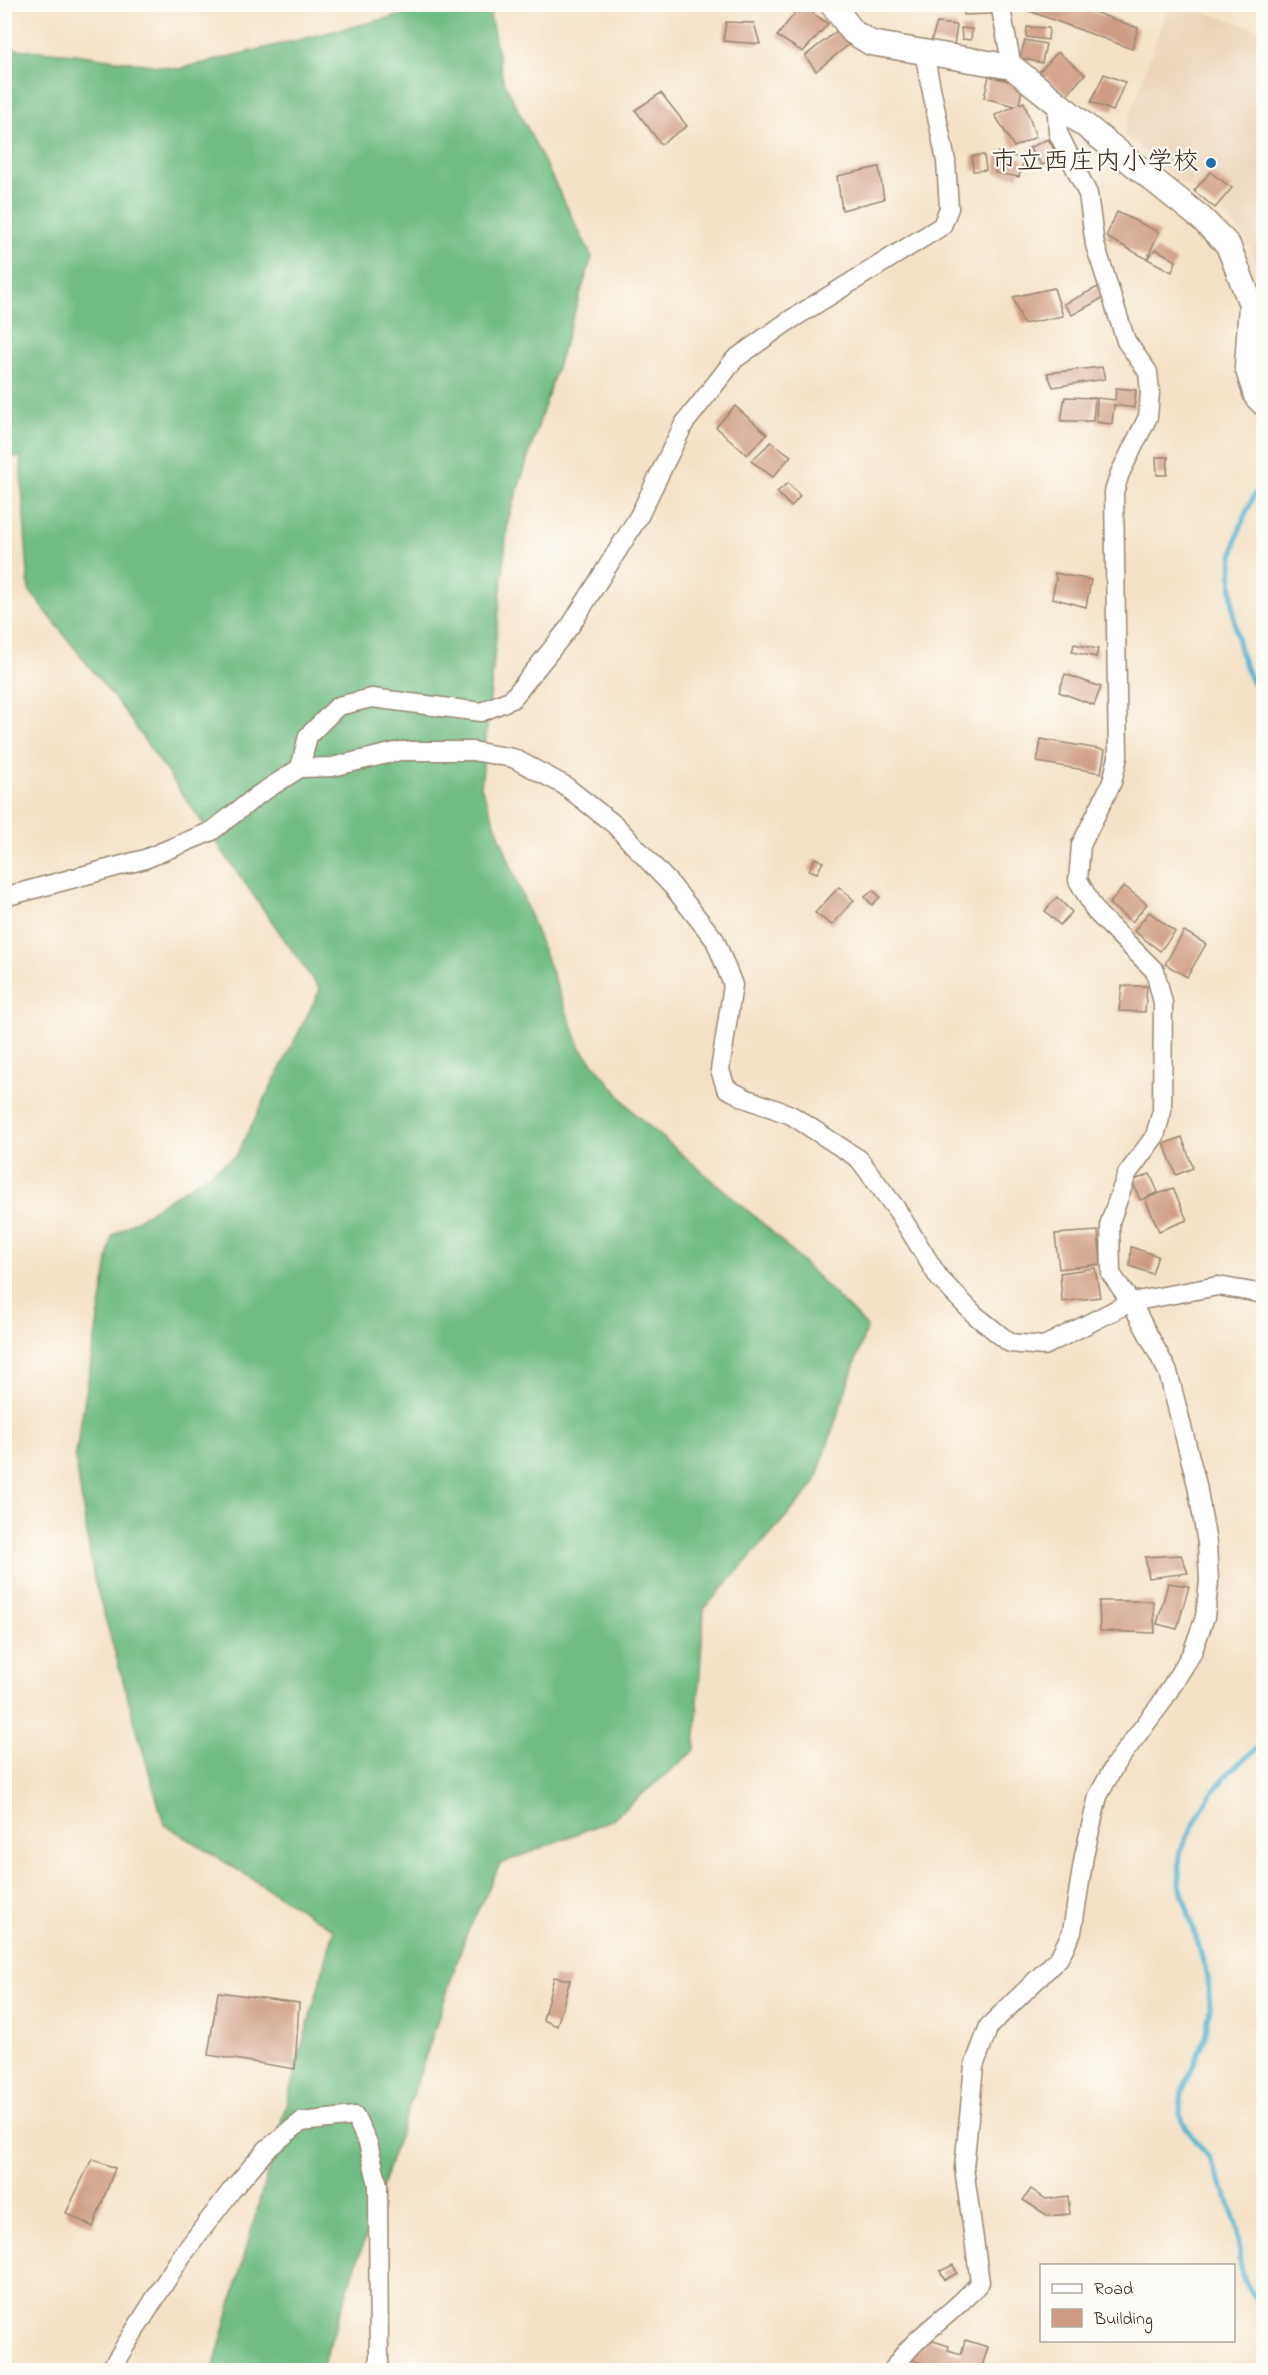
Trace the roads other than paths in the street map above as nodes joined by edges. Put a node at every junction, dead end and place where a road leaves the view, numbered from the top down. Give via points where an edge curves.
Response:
1 (832, 4) edge
2 (1000, 4) edge
3 (924, 53) junction
4 (1012, 67) junction
5 (1063, 106) junction
6 (1263, 404) edge
7 (300, 768) junction
8 (4, 897) edge
9 (1263, 1294) edge
10 (1131, 1302) junction
11 (110, 2370) edge
12 (379, 2370) edge
13 (893, 2370) edge

1 - 3 main road via 853,32 871,43
2 - 4 street
3 - 4 main road
3 - 7 street via 946,161 949,208 942,226 787,322 735,359 684,424 639,516 571,625 512,699 481,712 372,698 339,706 308,736
4 - 5 main road
5 - 6 main road via 1201,218 1228,245 1251,304 1247,367 1256,396
5 - 10 street via 1057,115 1058,134 1088,194 1098,256 1126,341 1148,372 1150,392 1148,417 1114,492 1118,757 1112,782 1081,845 1078,864 1078,880 1096,912 1155,970 1163,1003 1162,1111 1155,1136 1127,1173 1110,1222 1110,1274
7 - 8 street via 212,831 145,859
7 - 10 street via 332,767 400,751 472,751 513,758 564,785 615,825 673,887 715,940 733,985 720,1070 726,1088 791,1115 859,1159 897,1210 939,1278 1010,1343 1044,1346
9 - 10 street via 1218,1286
10 - 13 street via 1168,1372 1197,1485 1207,1543 1209,1581 1205,1617 1186,1662 1160,1705 1116,1763 1098,1796 1083,1856 1072,1932 1059,1958 989,2026 974,2066 964,2168 980,2282 967,2298 927,2329
11 - 12 street via 181,2257 267,2149 301,2122 355,2116 368,2143 378,2185

